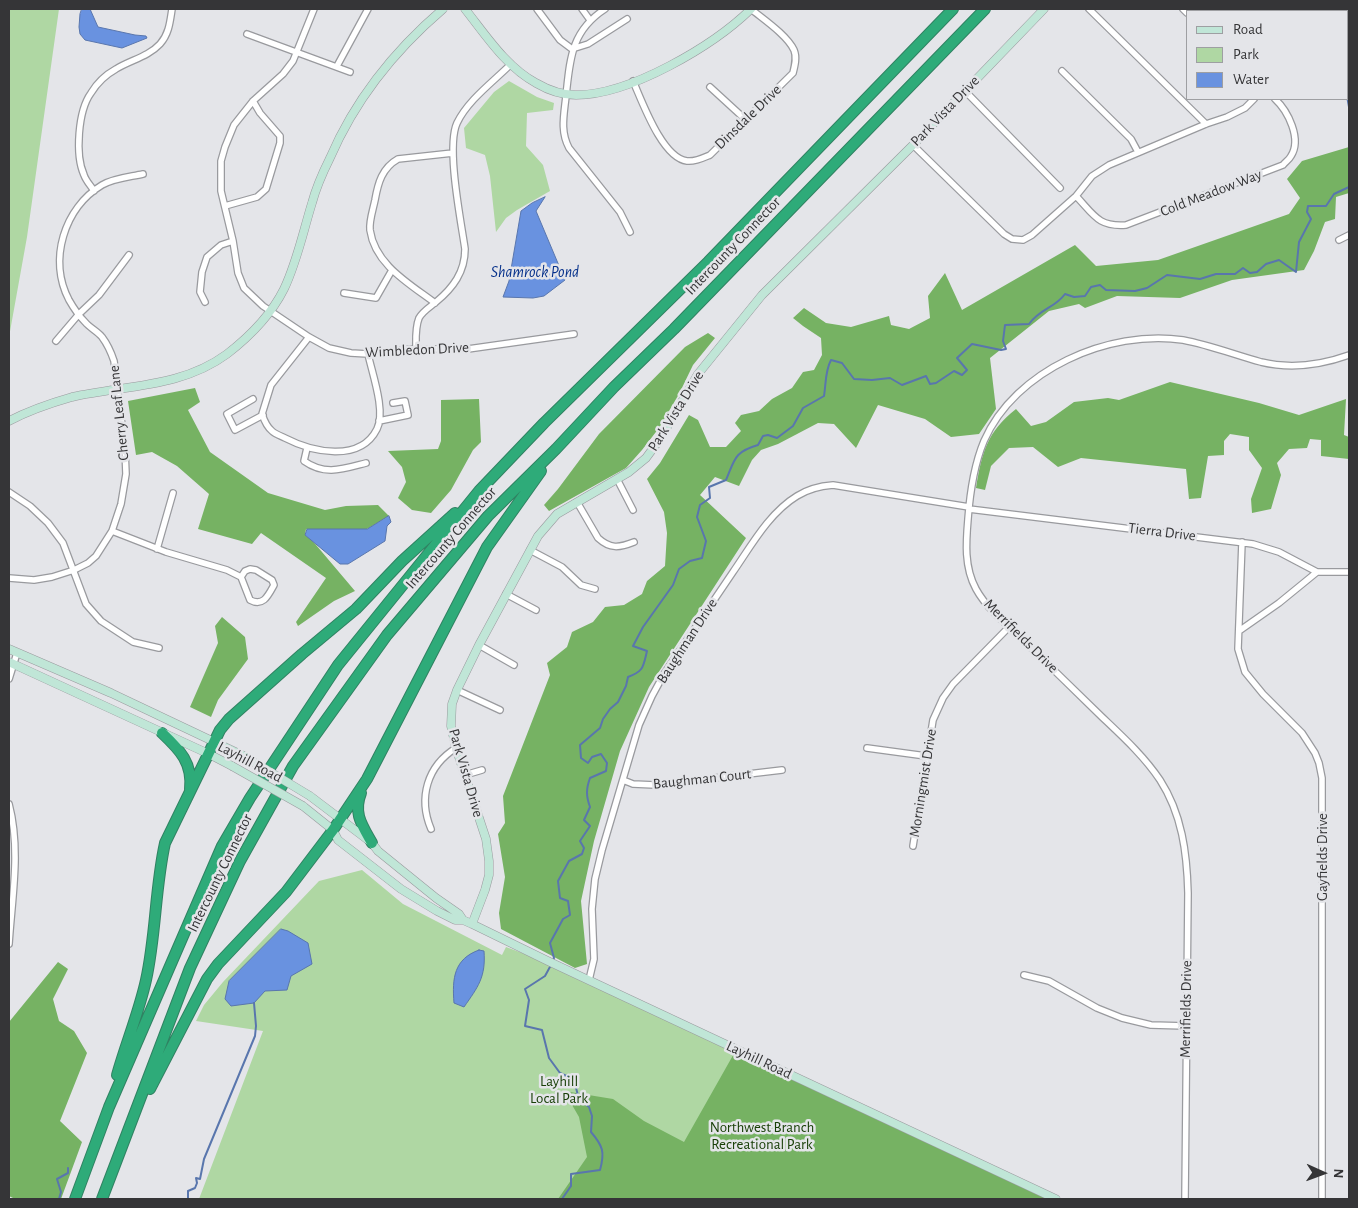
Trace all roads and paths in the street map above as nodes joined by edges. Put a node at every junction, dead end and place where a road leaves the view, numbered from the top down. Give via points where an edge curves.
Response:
1 (172, 9) edge
2 (314, 9) edge
3 (368, 9) edge
4 (443, 9) edge
5 (465, 9) edge
6 (537, 9) edge
7 (582, 9) edge
8 (605, 9) edge
9 (751, 9) edge
10 (954, 9) edge
11 (985, 9) edge
12 (1044, 9) edge
13 (1089, 9) edge
14 (627, 19) dead end
15 (590, 20) junction
16 (247, 34) dead end
17 (572, 49) junction
18 (297, 52) junction
19 (511, 64) junction
20 (337, 66) junction
21 (1062, 71) dead end
22 (350, 72) dead end
23 (633, 81) junction
24 (710, 87) dead end
25 (965, 90) junction
26 (566, 95) junction
27 (1253, 100) edge
28 (1276, 100) edge
29 (253, 102) junction
30 (746, 120) junction
31 (1206, 124) junction
32 (913, 145) junction
33 (1138, 152) junction
34 (453, 154) junction
35 (143, 174) dead end
36 (1060, 188) dead end
37 (94, 191) junction
38 (1076, 196) junction
39 (225, 206) junction
40 (630, 232) dead end
41 (1349, 235) edge
42 (1338, 240) dead end
43 (233, 241) junction
44 (129, 255) dead end
45 (392, 270) junction
46 (344, 293) dead end
47 (206, 302) dead end
48 (435, 303) junction
49 (270, 311) junction
50 (79, 314) junction
51 (574, 334) dead end
52 (309, 337) junction
53 (56, 341) dead end
54 (416, 349) junction
55 (368, 354) junction
56 (1349, 355) edge
57 (118, 390) junction
58 (253, 399) dead end
59 (393, 403) dead end
60 (263, 416) junction
61 (9, 421) edge
62 (379, 422) junction
63 (307, 448) junction
64 (556, 449) junction
65 (366, 463) dead end
66 (617, 479) junction
67 (479, 491) junction
68 (9, 492) edge
69 (174, 493) dead end
70 (577, 502) junction
71 (969, 508) junction
72 (633, 510) dead end
73 (112, 530) junction
74 (634, 542) dead end
75 (1242, 542) junction
76 (157, 549) junction
77 (530, 550) junction
78 (74, 570) junction
79 (1317, 572) junction
80 (1349, 572) edge
81 (241, 577) junction
82 (9, 578) edge
83 (595, 588) dead end
84 (506, 594) junction
85 (536, 610) dead end
86 (1009, 627) junction
87 (1239, 631) junction
88 (479, 645) junction
89 (159, 648) dead end
90 (9, 649) edge
91 (18, 653) junction
92 (11, 663) edge
93 (514, 665) dead end
94 (9, 679) edge
95 (456, 690) junction
96 (500, 710) dead end
97 (162, 733) junction
98 (214, 742) junction
99 (456, 748) junction
100 (867, 748) dead end
101 (209, 754) junction
102 (926, 756) junction
103 (482, 770) dead end
104 (782, 770) dead end
105 (465, 775) junction
106 (367, 778) junction
107 (622, 780) junction
108 (190, 796) junction
109 (9, 804) edge
110 (341, 818) junction
111 (431, 829) dead end
112 (333, 830) junction
113 (372, 843) junction
114 (913, 846) dead end
115 (463, 920) junction
116 (472, 924) junction
117 (9, 944) edge
118 (1024, 975) dead end
119 (589, 980) junction
120 (1186, 1026) junction
121 (109, 1107) junction
122 (129, 1130) junction
123 (75, 1199) edge
124 (102, 1199) edge
125 (1056, 1199) edge
126 (1185, 1199) edge
127 (1322, 1199) edge

1 - 37 street via 169,30 159,45 106,76 85,105 79,158 84,176
2 - 18 street, Wimbledon Drive
3 - 20 street
4 - 49 street via 395,54 348,121 312,201 293,266
5 - 19 street
6 - 17 street via 560,40
7 - 15 street
8 - 15 street
9 - 23 street via 700,49
9 - 30 street, Dinsdale Drive via 788,41 796,60 793,73
10 - 67 highway, Intercounty Connector
11 - 64 highway, Intercounty Connector
12 - 25 street, Park Vista Drive
13 - 31 street
14 - 17 street via 588,44
15 - 17 street
16 - 18 street
17 - 26 street
18 - 20 street
18 - 29 street, Wimbledon Drive via 283,74
19 - 26 street via 534,83
19 - 34 street via 469,106 457,123
20 - 22 street
21 - 33 street via 1131,138
23 - 26 street via 590,95
23 - 30 street, Dinsdale Drive via 655,131 672,152 687,161 710,155
24 - 30 street
25 - 32 street, Park Vista Drive
25 - 36 street
26 - 40 street via 562,127 565,140 620,212
27 - 31 street via 1245,108
28 - 38 street, Cold Meadow Way via 1288,117 1295,137 1291,157 1283,165 1126,225 1103,224
29 - 39 street, Wimbledon Drive via 234,125 225,147 221,162 221,191
29 - 39 street via 280,136 280,143 266,189 257,197
31 - 33 street
32 - 38 street via 1012,239 1023,240 1032,235
32 - 66 street, Park Vista Drive via 762,295 698,374 646,458
33 - 38 street via 1099,170
34 - 45 street via 398,159 385,170 377,185 370,228 373,241
34 - 48 street via 465,259 451,289
35 - 37 street, Cherry Leaf Lane via 113,180
37 - 50 street, Cherry Leaf Lane via 71,217 61,246 62,282
39 - 43 street, Wimbledon Drive
41 - 42 street
43 - 47 street via 221,245 207,258 200,292
43 - 49 street, Wimbledon Drive via 244,288
44 - 50 street via 99,295
45 - 46 street via 376,298
45 - 48 street
48 - 54 street via 420,317
49 - 52 street, Wimbledon Drive
49 - 57 street via 226,354 202,368 162,382
50 - 53 street
50 - 57 street, Cherry Leaf Lane via 110,348
51 - 54 street, Wimbledon Drive via 468,349
52 - 55 street, Wimbledon Drive via 336,350
52 - 60 street via 271,385
54 - 55 street, Wimbledon Drive
55 - 62 street via 379,402
56 - 71 street, Merrifields Drive via 1315,364 1293,365 1263,362 1205,345 1160,338 1101,346 1078,355 1048,371 997,418 974,469
57 - 61 street via 66,399
57 - 73 street, Cherry Leaf Lane via 126,474
58 - 60 street via 226,414 235,430
59 - 62 street via 405,400 408,415
60 - 63 street via 272,431
62 - 63 street via 369,440 356,448 344,452
63 - 65 street via 304,461 332,471
64 - 106 highway via 487,547
64 - 122 highway, Intercounty Connector via 488,516 387,635 293,766 240,861 190,968
66 - 70 street, Park Vista Drive
66 - 72 street
67 - 98 highway via 402,561 356,609 229,719
67 - 121 highway, Intercounty Connector via 338,665 250,798 222,846
68 - 78 street via 48,522 63,543
69 - 76 street
70 - 74 street via 602,542 613,547
70 - 77 street, Park Vista Drive via 549,521
71 - 75 street, Tierra Drive
71 - 86 street, Merrifields Drive via 966,547 970,573 986,604
71 - 107 street, Baughman Drive via 833,485 804,492 785,504 753,543 664,674 639,725
73 - 76 street
73 - 78 street, Cherry Leaf Lane via 96,556
75 - 79 street, Tierra Drive via 1279,552
75 - 87 street, Gayfields Drive
76 - 81 street
77 - 83 street via 562,567 581,586
77 - 84 street, Park Vista Drive
78 - 82 street, Cherry Leaf Lane via 34,580
78 - 89 street via 86,604 101,622 133,642
79 - 80 street, Tierra Drive
79 - 87 street
81 - 81 street via 250,600 255,603 261,603 274,586 267,575 256,570 245,571
84 - 85 street
84 - 88 street, Park Vista Drive
86 - 102 street, Morningmist Drive via 943,698 933,720
86 - 120 street, Merrifields Drive via 1139,753 1160,780 1176,810 1187,862
87 - 127 street, Gayfields Drive via 1238,649 1246,672 1262,694 1302,733 1315,753 1322,778
88 - 93 street
88 - 95 street, Park Vista Drive
90 - 91 street, Layhill Road
91 - 92 street
91 - 98 street, Layhill Road
92 - 94 street
92 - 97 street, Layhill Road
95 - 96 street
95 - 99 street, Park Vista Drive via 451,726
97 - 101 street, Layhill Road
97 - 108 highway via 186,760 191,781
98 - 101 highway
98 - 110 street, Layhill Road, bridge via 310,796
99 - 105 street, Park Vista Drive
99 - 111 street via 443,756 428,783 425,796
100 - 102 street
101 - 108 highway
101 - 112 street, Layhill Road, bridge via 303,806
102 - 114 street, Morningmist Drive
103 - 105 street
104 - 107 street, Baughman Court via 655,785
105 - 116 street, Park Vista Drive via 486,839 489,861 485,890
106 - 110 highway
106 - 113 highway via 357,803 359,819
107 - 119 street, Baughman Drive via 595,879 592,909 594,960
108 - 121 highway via 171,828 165,846 146,982
109 - 117 street via 16,844
110 - 112 highway
110 - 113 street, Layhill Road
112 - 115 street, Layhill Road via 338,840 401,889 437,911 455,920
112 - 122 highway via 286,892 207,979
113 - 115 street, Layhill Road
115 - 116 street, Layhill Road
116 - 119 street, Layhill Road
118 - 120 street via 1049,981 1122,1018 1152,1025
119 - 125 street, Layhill Road
120 - 126 street, Merrifields Drive
121 - 123 highway, Intercounty Connector
122 - 124 highway, Intercounty Connector

